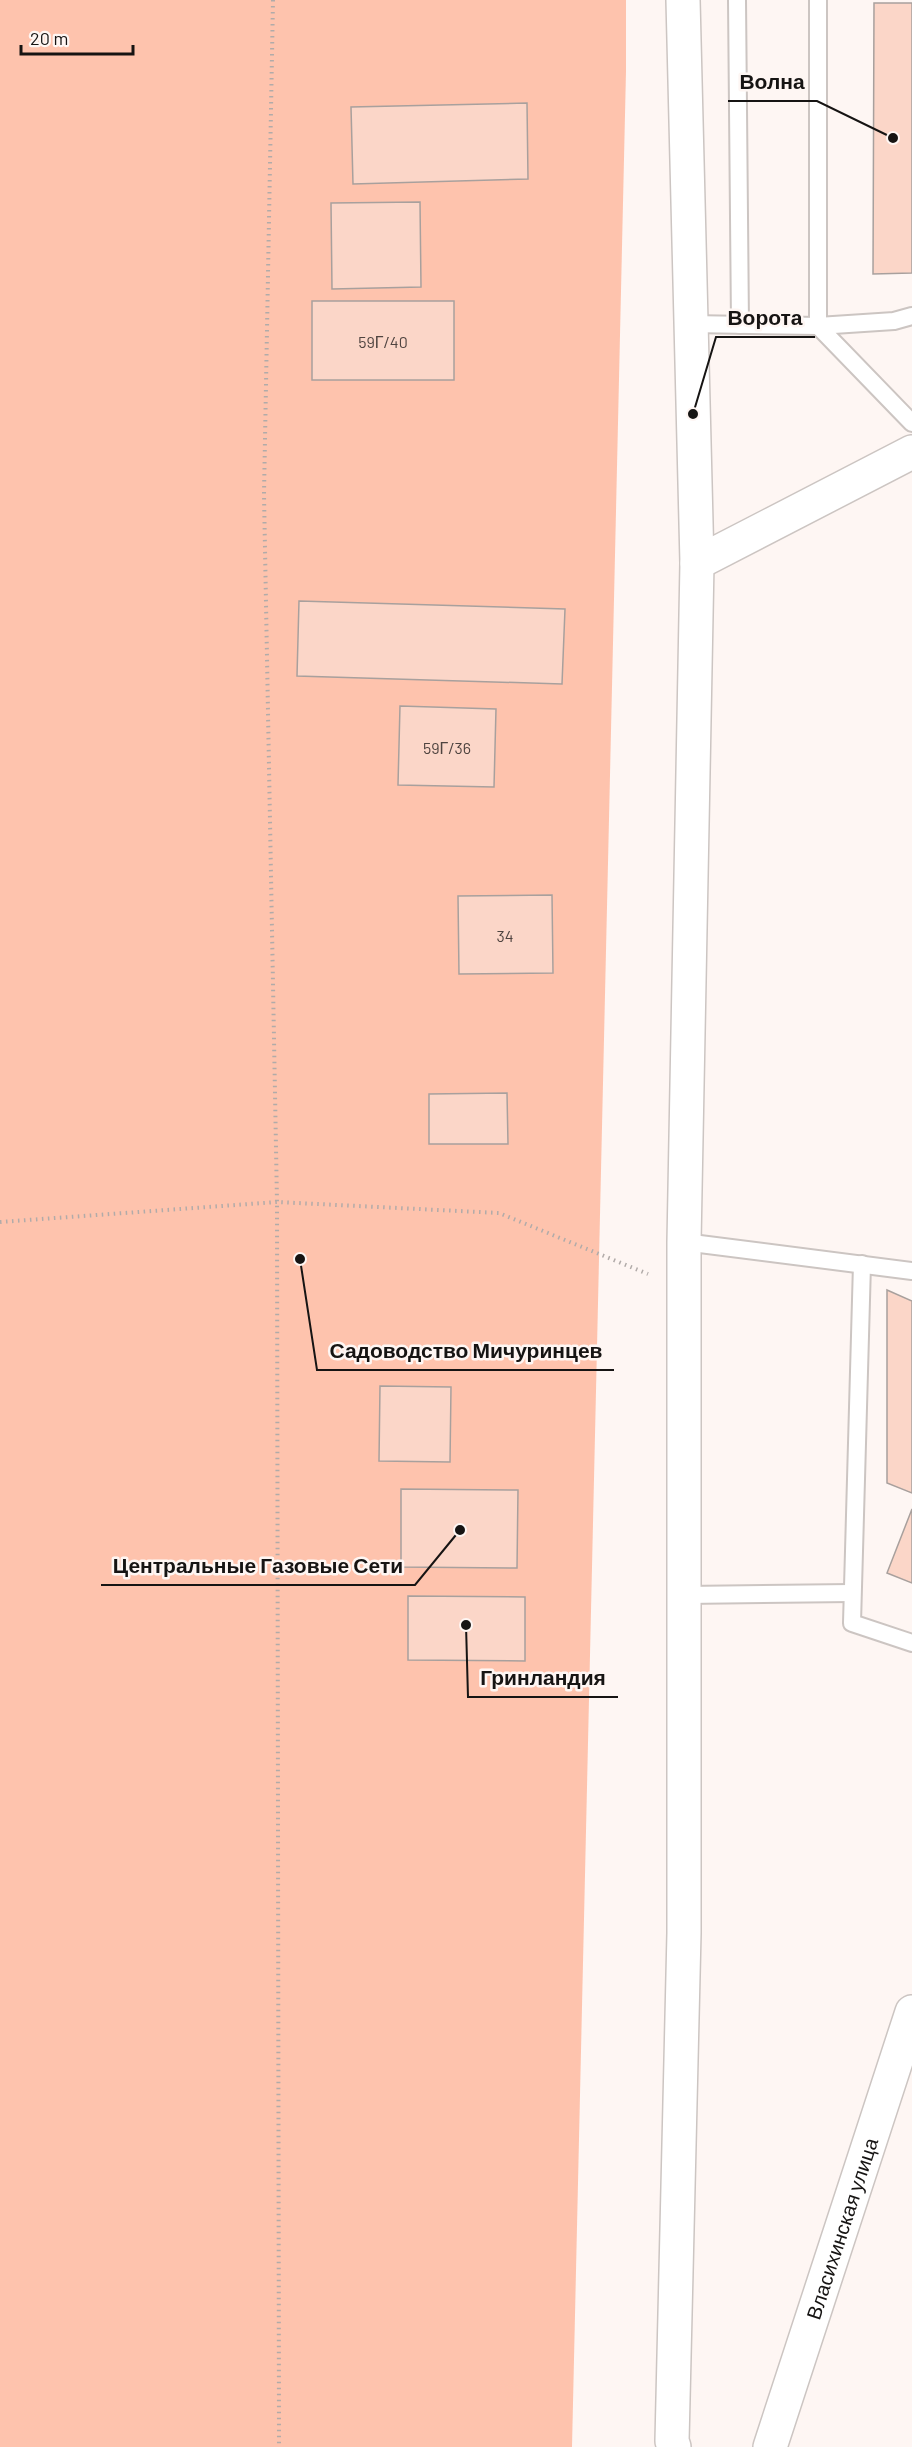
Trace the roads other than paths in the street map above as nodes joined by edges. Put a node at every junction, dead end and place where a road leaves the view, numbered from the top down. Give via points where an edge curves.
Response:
1 (683, 0) edge
2 (736, 0) edge
3 (818, 0) edge
4 (912, 316) edge
5 (690, 324) junction
6 (740, 325) junction
7 (819, 326) junction
8 (912, 423) edge
9 (912, 452) edge
10 (697, 563) junction
11 (684, 1242) junction
12 (862, 1264) junction
13 (912, 1271) edge
14 (852, 1593) junction
15 (685, 1595) junction
16 (912, 1643) edge
17 (912, 2012) edge
18 (674, 2447) edge
19 (770, 2447) edge

1 - 5 main road
2 - 6 lane
3 - 7 lane
4 - 7 lane via 894,321
5 - 6 lane
5 - 10 main road
6 - 7 lane
7 - 8 lane
9 - 10 main road
10 - 11 main road
11 - 12 lane
11 - 15 main road
12 - 13 lane
12 - 14 lane
14 - 15 lane
14 - 16 lane via 852,1623
15 - 18 main road via 684,1933
17 - 19 main road, Власихинская улица

